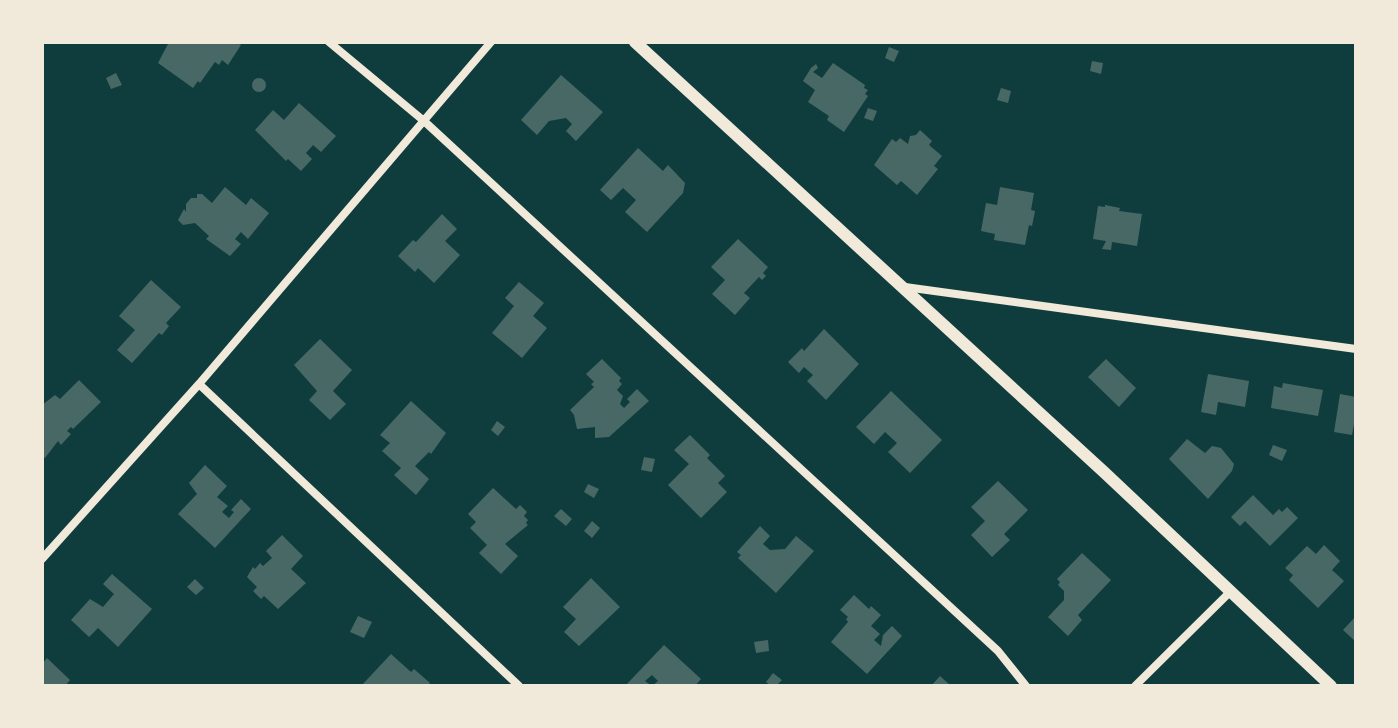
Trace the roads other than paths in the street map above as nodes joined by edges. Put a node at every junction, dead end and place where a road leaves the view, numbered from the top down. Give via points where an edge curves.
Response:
1 (329, 42) edge
2 (491, 42) edge
3 (635, 42) edge
4 (424, 121) junction
5 (900, 286) junction
6 (1356, 349) edge
7 (199, 384) junction
8 (42, 559) edge
9 (1231, 591) junction
10 (514, 685) edge
11 (1026, 686) edge
12 (1135, 686) edge
13 (1331, 686) edge

1 - 4 street
2 - 4 street
3 - 5 street
4 - 7 street
4 - 11 street via 998,651
5 - 6 street
5 - 9 street
7 - 8 street
7 - 10 street
9 - 12 street
9 - 13 street

